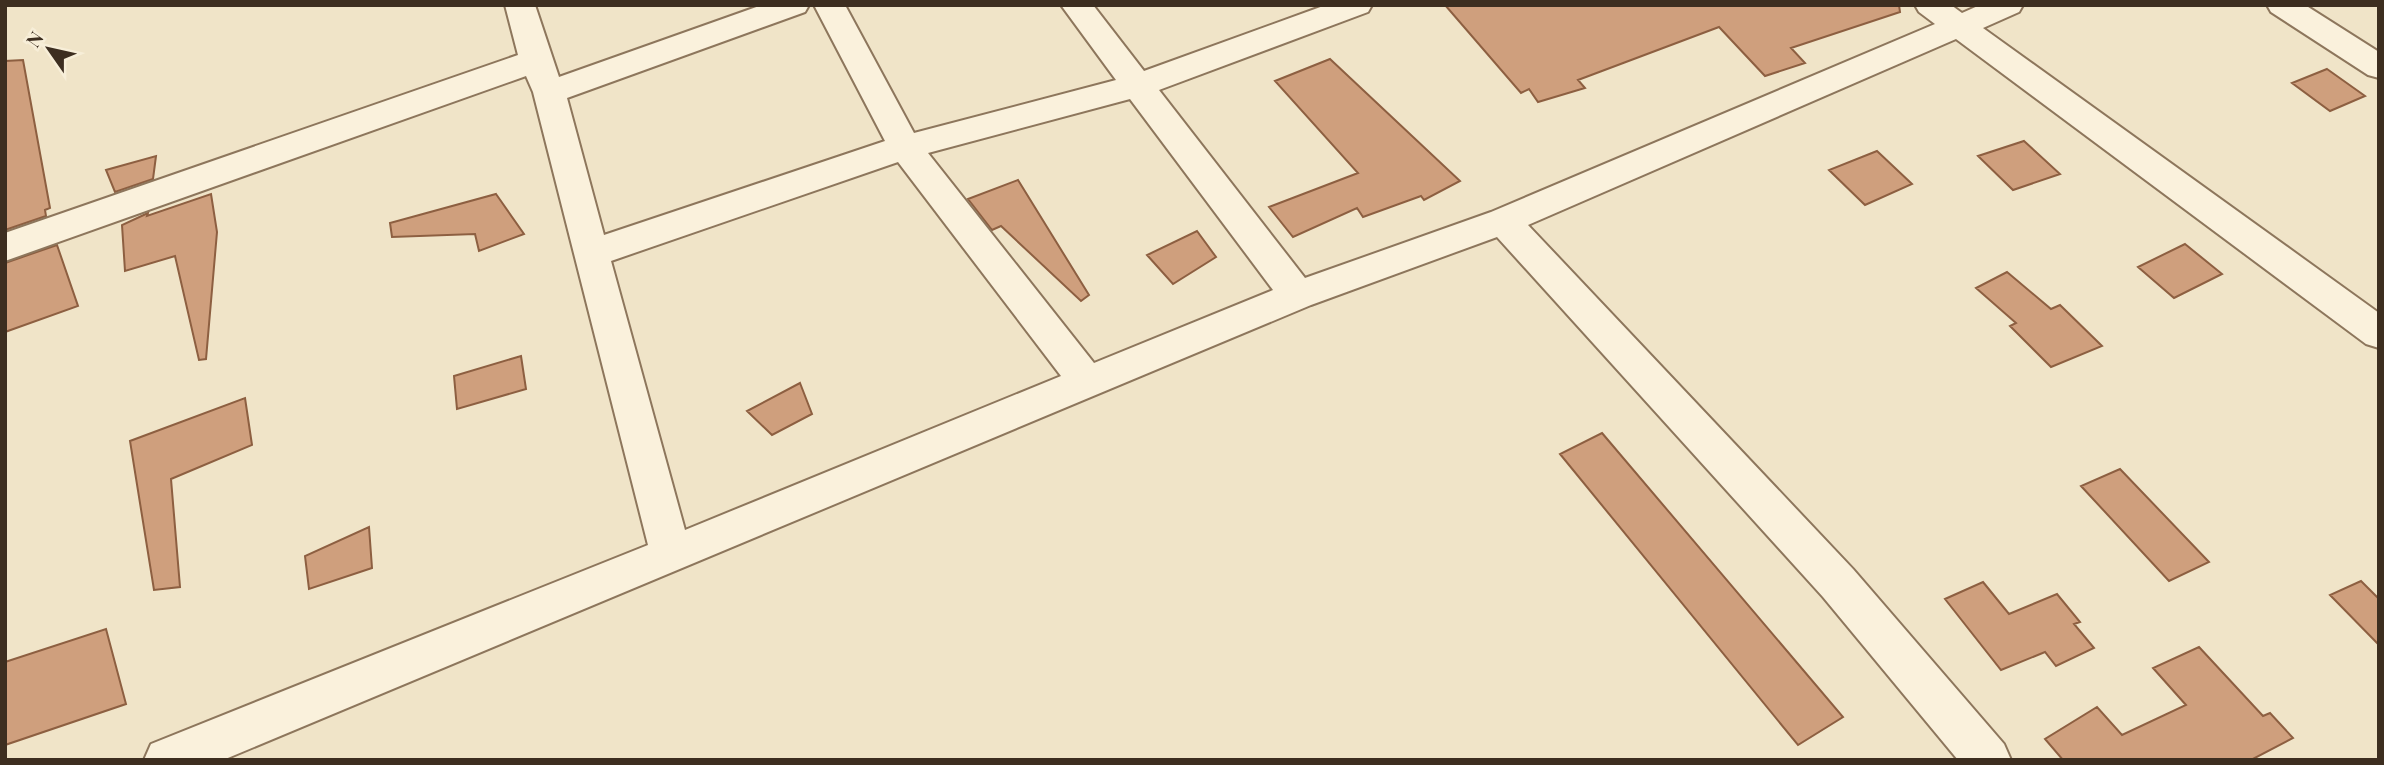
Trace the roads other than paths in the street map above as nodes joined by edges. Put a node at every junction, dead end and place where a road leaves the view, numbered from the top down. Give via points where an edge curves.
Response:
1 (520, 5) edge
2 (794, 5) edge
3 (829, 5) edge
4 (1076, 5) edge
5 (1357, 5) edge
6 (2008, 5) edge
7 (2282, 5) edge
8 (1943, 15) edge
9 (2379, 68) edge
10 (542, 76) junction
11 (1136, 86) junction
12 (905, 147) junction
13 (1503, 221) junction
14 (5, 247) edge
15 (590, 254) junction
16 (1298, 295) junction
17 (2379, 333) edge
18 (1087, 382) junction
19 (671, 555) junction
20 (167, 760) edge
21 (1987, 760) edge

1 - 10 street
2 - 10 street
3 - 12 street
4 - 11 street
5 - 11 street
6 - 8 street
7 - 9 street
8 - 13 street
8 - 17 street
10 - 14 street
10 - 15 street
11 - 12 street
11 - 16 street
12 - 15 street
12 - 18 street
13 - 16 street
13 - 21 street via 1838,583
15 - 19 street
16 - 18 street
18 - 19 street
19 - 20 street

